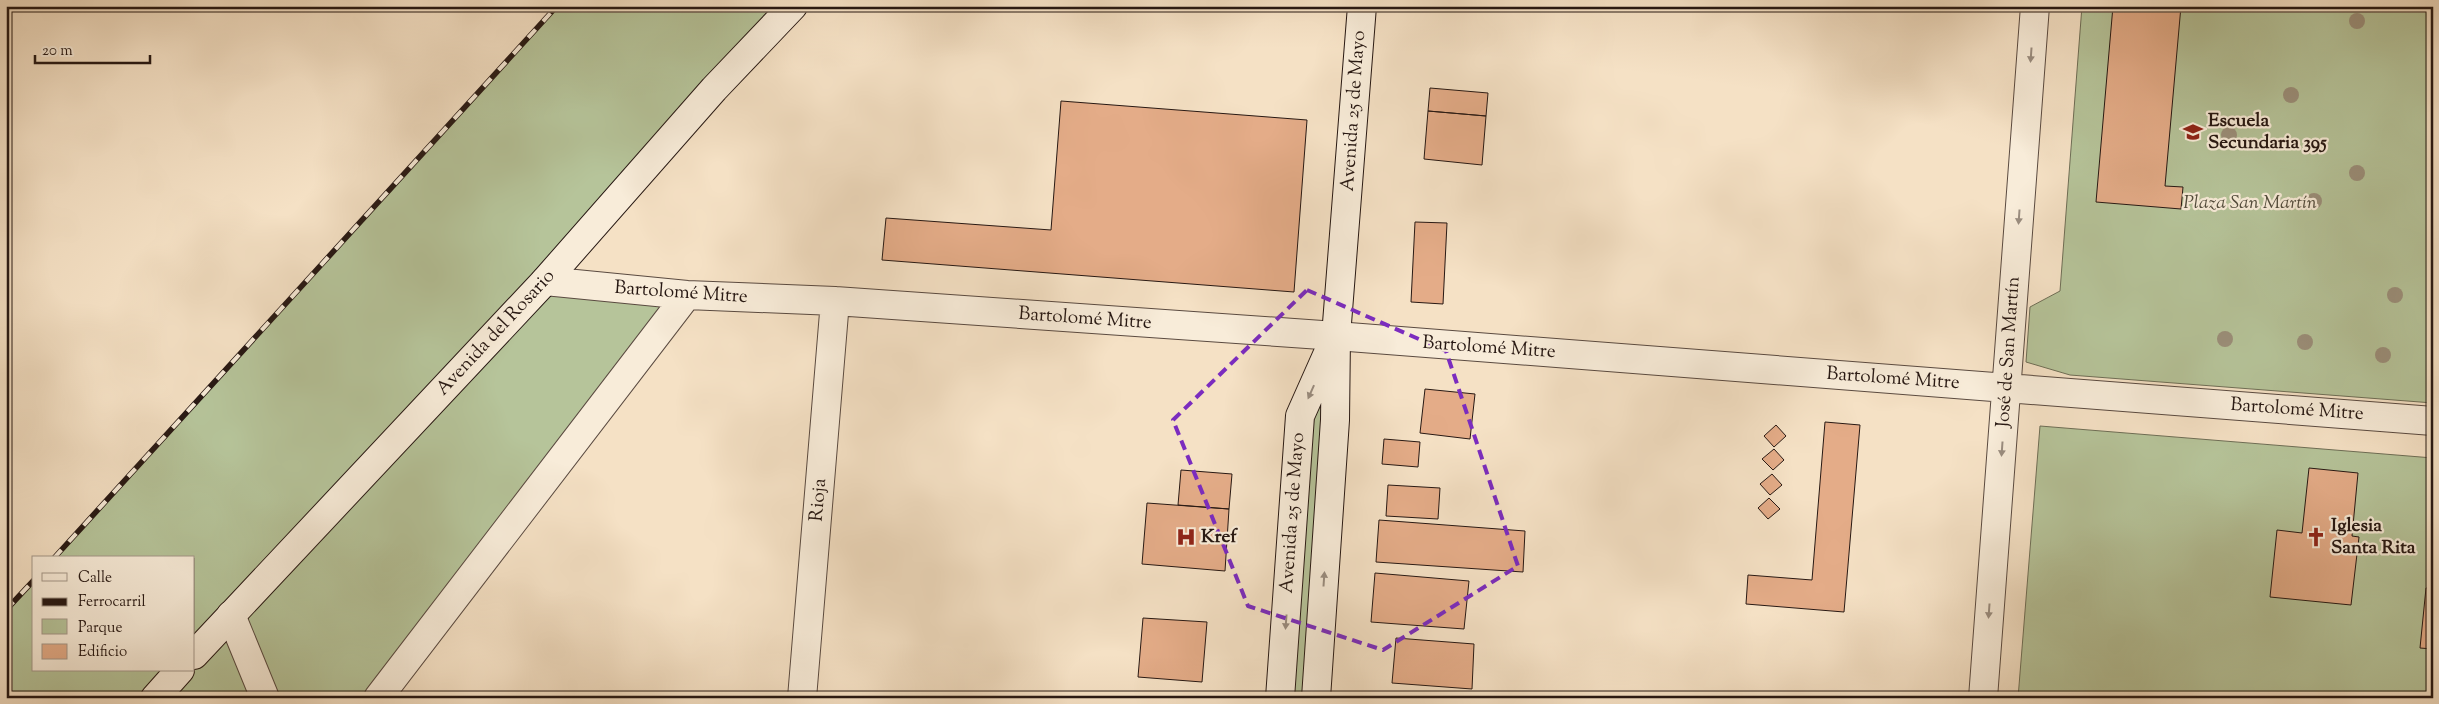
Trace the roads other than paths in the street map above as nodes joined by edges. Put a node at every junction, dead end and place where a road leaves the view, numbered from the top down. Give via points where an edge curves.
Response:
1 (793, 6) edge
2 (1362, 6) edge
3 (2034, 6) edge
4 (545, 281) junction
5 (687, 295) junction
6 (835, 301) junction
7 (1336, 336) junction
8 (2006, 388) junction
9 (2433, 420) edge
10 (231, 615) junction
11 (195, 654) edge
12 (178, 672) edge
13 (155, 698) edge
14 (265, 698) edge
15 (378, 698) edge
16 (802, 698) edge
17 (1280, 698) edge
18 (1316, 698) edge
19 (1983, 698) edge

1 - 4 street, Avenida del Rosario via 714,89
2 - 7 street, Avenida 25 de Mayo
3 -> 8 street, José de San Martín
4 - 5 street, Bartolomé Mitre
4 - 10 street, Avenida del Rosario
5 - 6 street, Bartolomé Mitre
5 - 15 street
6 - 7 street, Bartolomé Mitre
6 - 16 street, Rioja
7 - 8 street, Bartolomé Mitre
7 -> 17 street, Avenida 25 de Mayo via 1300,416
18 -> 7 street, Avenida 25 de Mayo via 1335,420
8 - 9 street, Bartolomé Mitre
8 -> 19 street, José de San Martín
10 - 11 street, Avenida del Rosario
10 - 14 street
12 - 13 street

